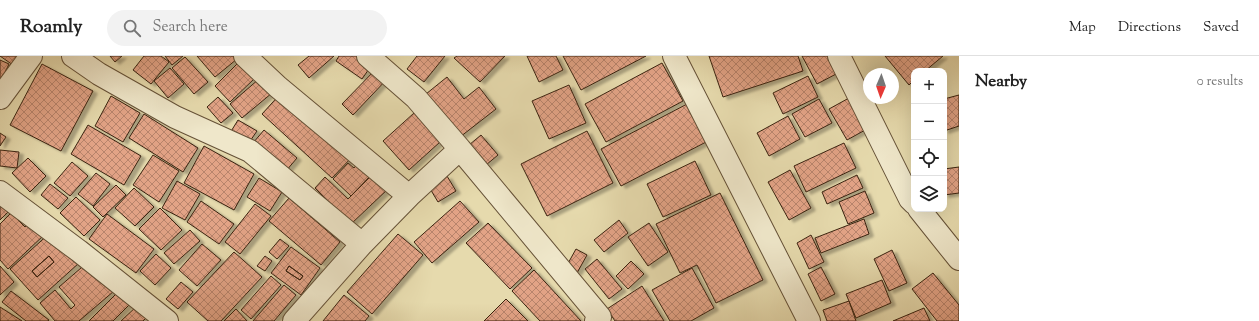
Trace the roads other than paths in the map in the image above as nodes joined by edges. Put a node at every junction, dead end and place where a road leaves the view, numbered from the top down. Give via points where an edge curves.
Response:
1 (31, 56) edge
2 (72, 56) edge
3 (245, 56) edge
4 (368, 56) edge
5 (674, 56) edge
6 (840, 56) edge
7 (0, 98) edge
8 (460, 149) junction
9 (0, 192) edge
10 (409, 196) junction
11 (911, 198) edge
12 (920, 212) edge
13 (362, 244) junction
14 (959, 259) edge
15 (167, 321) edge
16 (294, 321) edge
17 (596, 321) edge
18 (809, 321) edge

1 - 7 street
2 - 13 street via 175,117 250,151
3 - 10 street via 278,87
4 - 8 street via 416,98
5 - 18 street
6 - 11 street
8 - 10 street
8 - 17 street via 600,317
9 - 15 street
10 - 13 street
12 - 14 street
13 - 16 street

